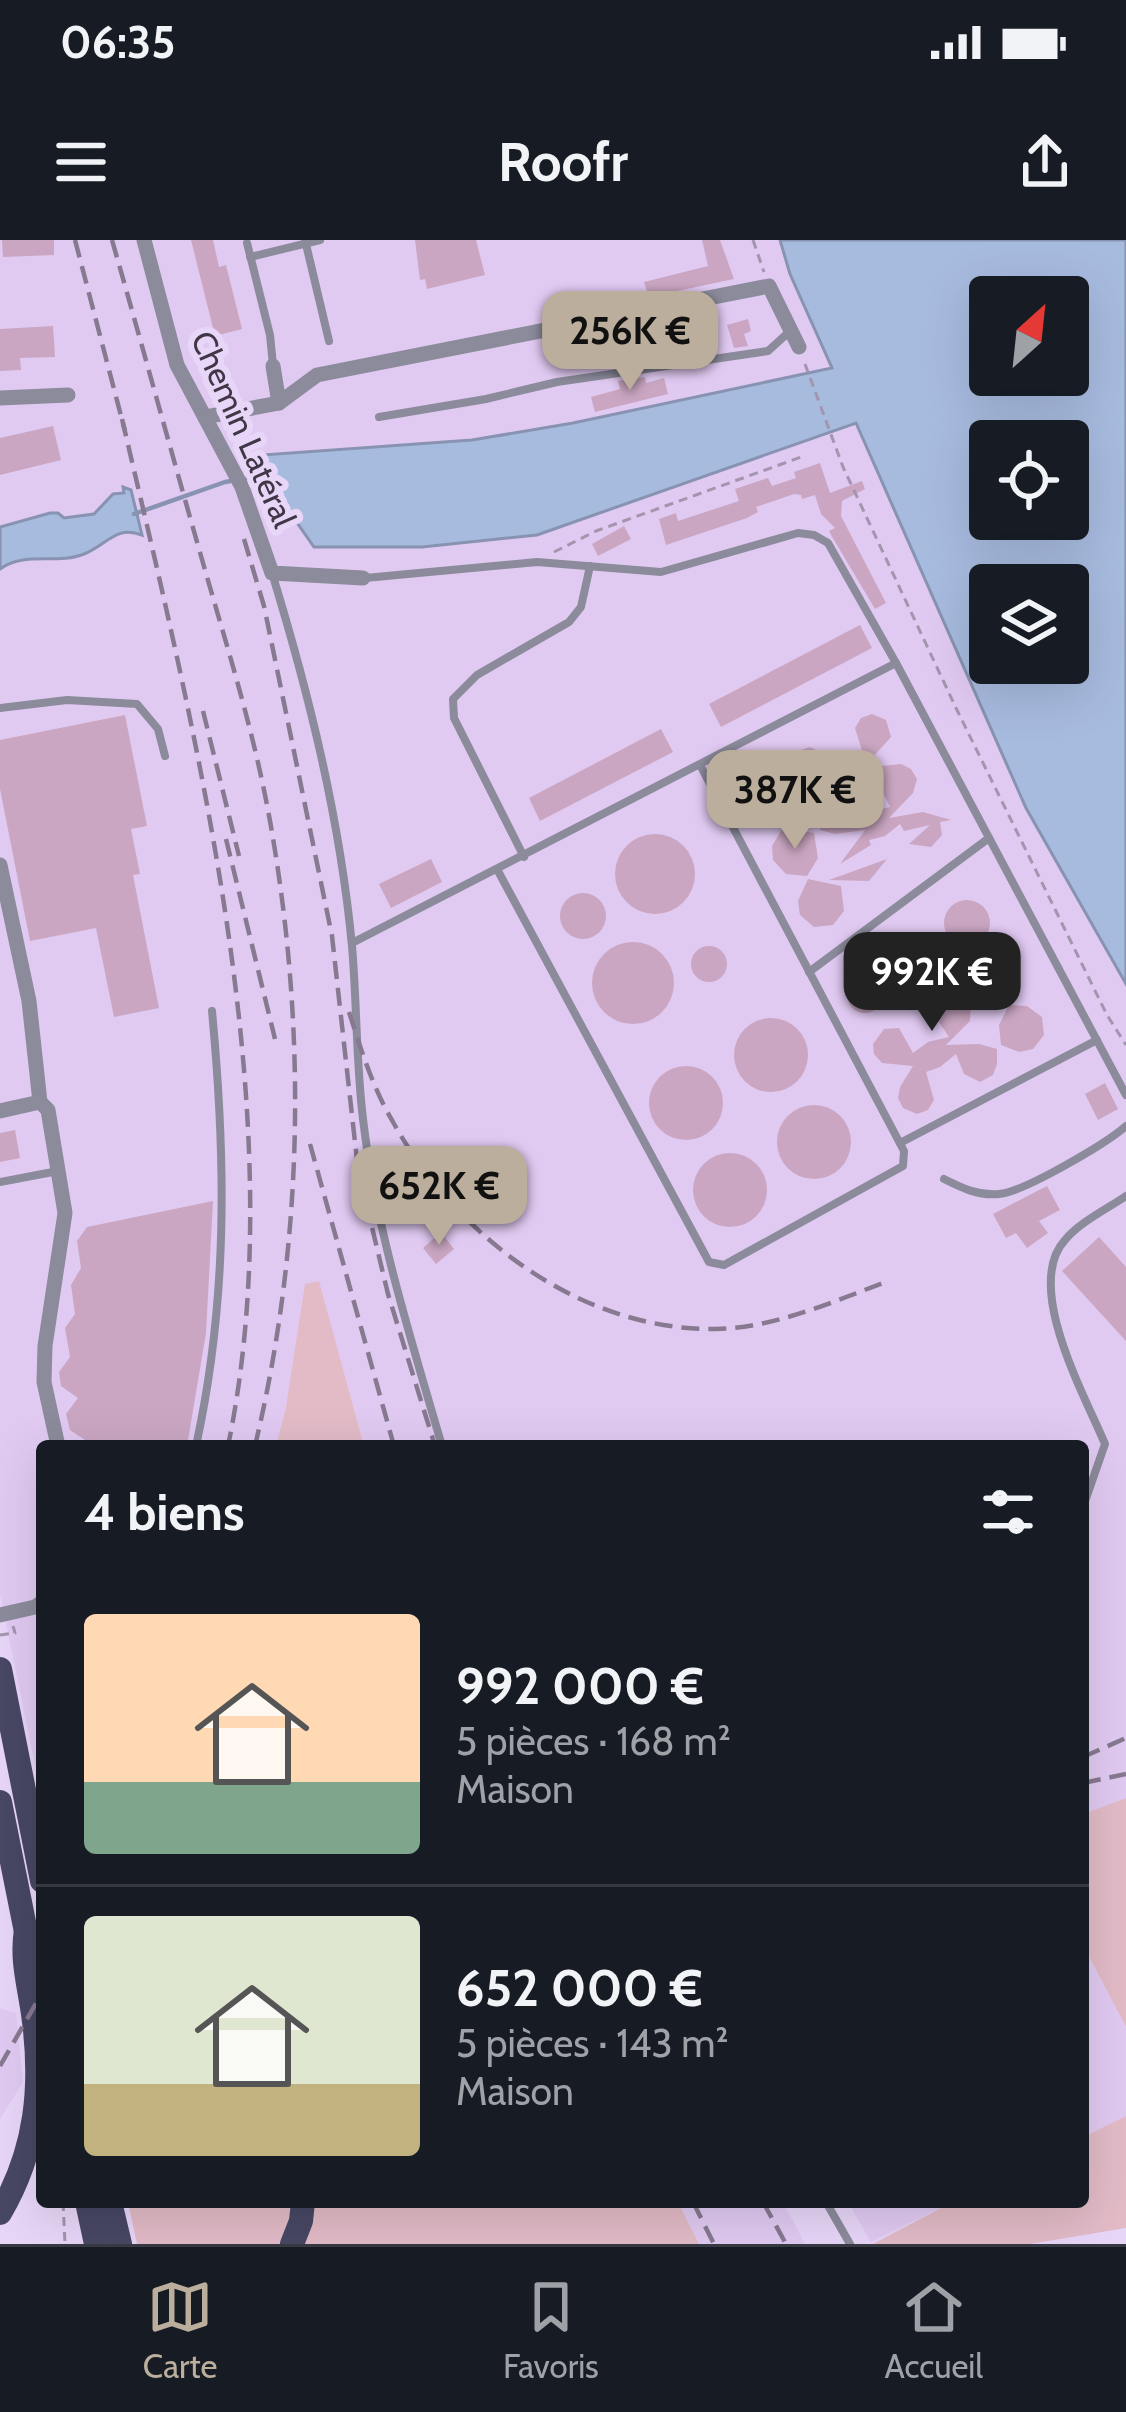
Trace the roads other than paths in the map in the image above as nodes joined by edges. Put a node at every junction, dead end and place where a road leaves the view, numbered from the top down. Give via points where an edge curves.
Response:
1 (144, 240) edge
2 (320, 240) edge
3 (306, 242) edge
4 (247, 243) dead end
5 (250, 257) junction
6 (790, 331) junction
7 (328, 341) dead end
8 (799, 347) road end
9 (274, 366) joint
10 (68, 394) dead end
11 (0, 398) edge
12 (279, 403) junction
13 (205, 417) junction
14 (379, 417) dead end
15 (590, 566) junction
16 (272, 573) junction
17 (363, 578) joint
18 (896, 663) junction
19 (0, 708) edge
20 (165, 757) dead end
21 (700, 765) junction
22 (989, 838) junction
23 (524, 857) junction
24 (0, 866) edge
25 (498, 871) junction
26 (352, 943) junction
27 (809, 972) junction
28 (212, 1010) dead end
29 (1097, 1040) junction
30 (1126, 1095) edge
31 (40, 1102) junction
32 (0, 1111) edge
33 (1126, 1126) edge
34 (900, 1143) junction
35 (59, 1171) junction
36 (944, 1179) dead end
37 (0, 1182) edge
38 (1126, 1196) edge
39 (57, 1440) edge
40 (197, 1440) edge
41 (440, 1440) edge
42 (1089, 1491) edge
43 (36, 1606) edge
44 (0, 1615) edge
45 (0, 1670) edge
46 (0, 1802) edge
47 (36, 1851) edge
48 (26, 1930) junction
49 (36, 1974) edge
50 (36, 2073) edge
51 (36, 2118) edge
52 (91, 2208) edge
53 (114, 2208) edge
54 (302, 2208) edge
55 (829, 2208) edge
56 (0, 2213) edge
57 (111, 2240) edge
58 (292, 2244) edge
59 (850, 2244) edge

1 - 13 street, Chemin Latéral via 177,365
2 - 3 lane
3 - 5 lane
3 - 7 lane
4 - 5 lane
5 - 9 lane
6 - 8 street
6 - 12 street via 769,286 317,375
6 - 14 lane via 768,351
9 - 12 street
10 - 11 street
12 - 13 street
13 - 16 street, Chemin Latéral
15 - 17 lane via 537,562
15 - 18 lane via 661,572 814,535 828,543
15 - 23 lane via 569,622 477,675 453,699 454,718
16 - 17 street
16 - 26 lane via 307,688
18 - 21 lane
18 - 22 lane
19 - 20 lane via 67,700 137,704 158,730
21 - 23 lane
21 - 27 lane
22 - 27 lane
22 - 29 lane
23 - 25 lane
24 - 31 street via 29,1000
25 - 26 lane
25 - 34 lane via 709,1262 724,1265 903,1166
26 - 41 lane via 377,1205
27 - 34 lane
28 - 40 lane via 224,1135 223,1251
29 - 30 lane
29 - 34 lane
31 - 32 street
31 - 35 street
33 - 36 lane via 1005,1194 970,1192
35 - 37 lane
35 - 39 street via 64,1213 44,1382
38 - 42 lane via 1064,1240 1049,1288 1105,1444
43 - 44 street
45 - 47 main road
46 - 48 main road
48 - 49 main road
48 - 50 main road
51 - 56 main road
52 - 57 main road
53 - 57 main road
54 - 58 main road
55 - 59 lane

